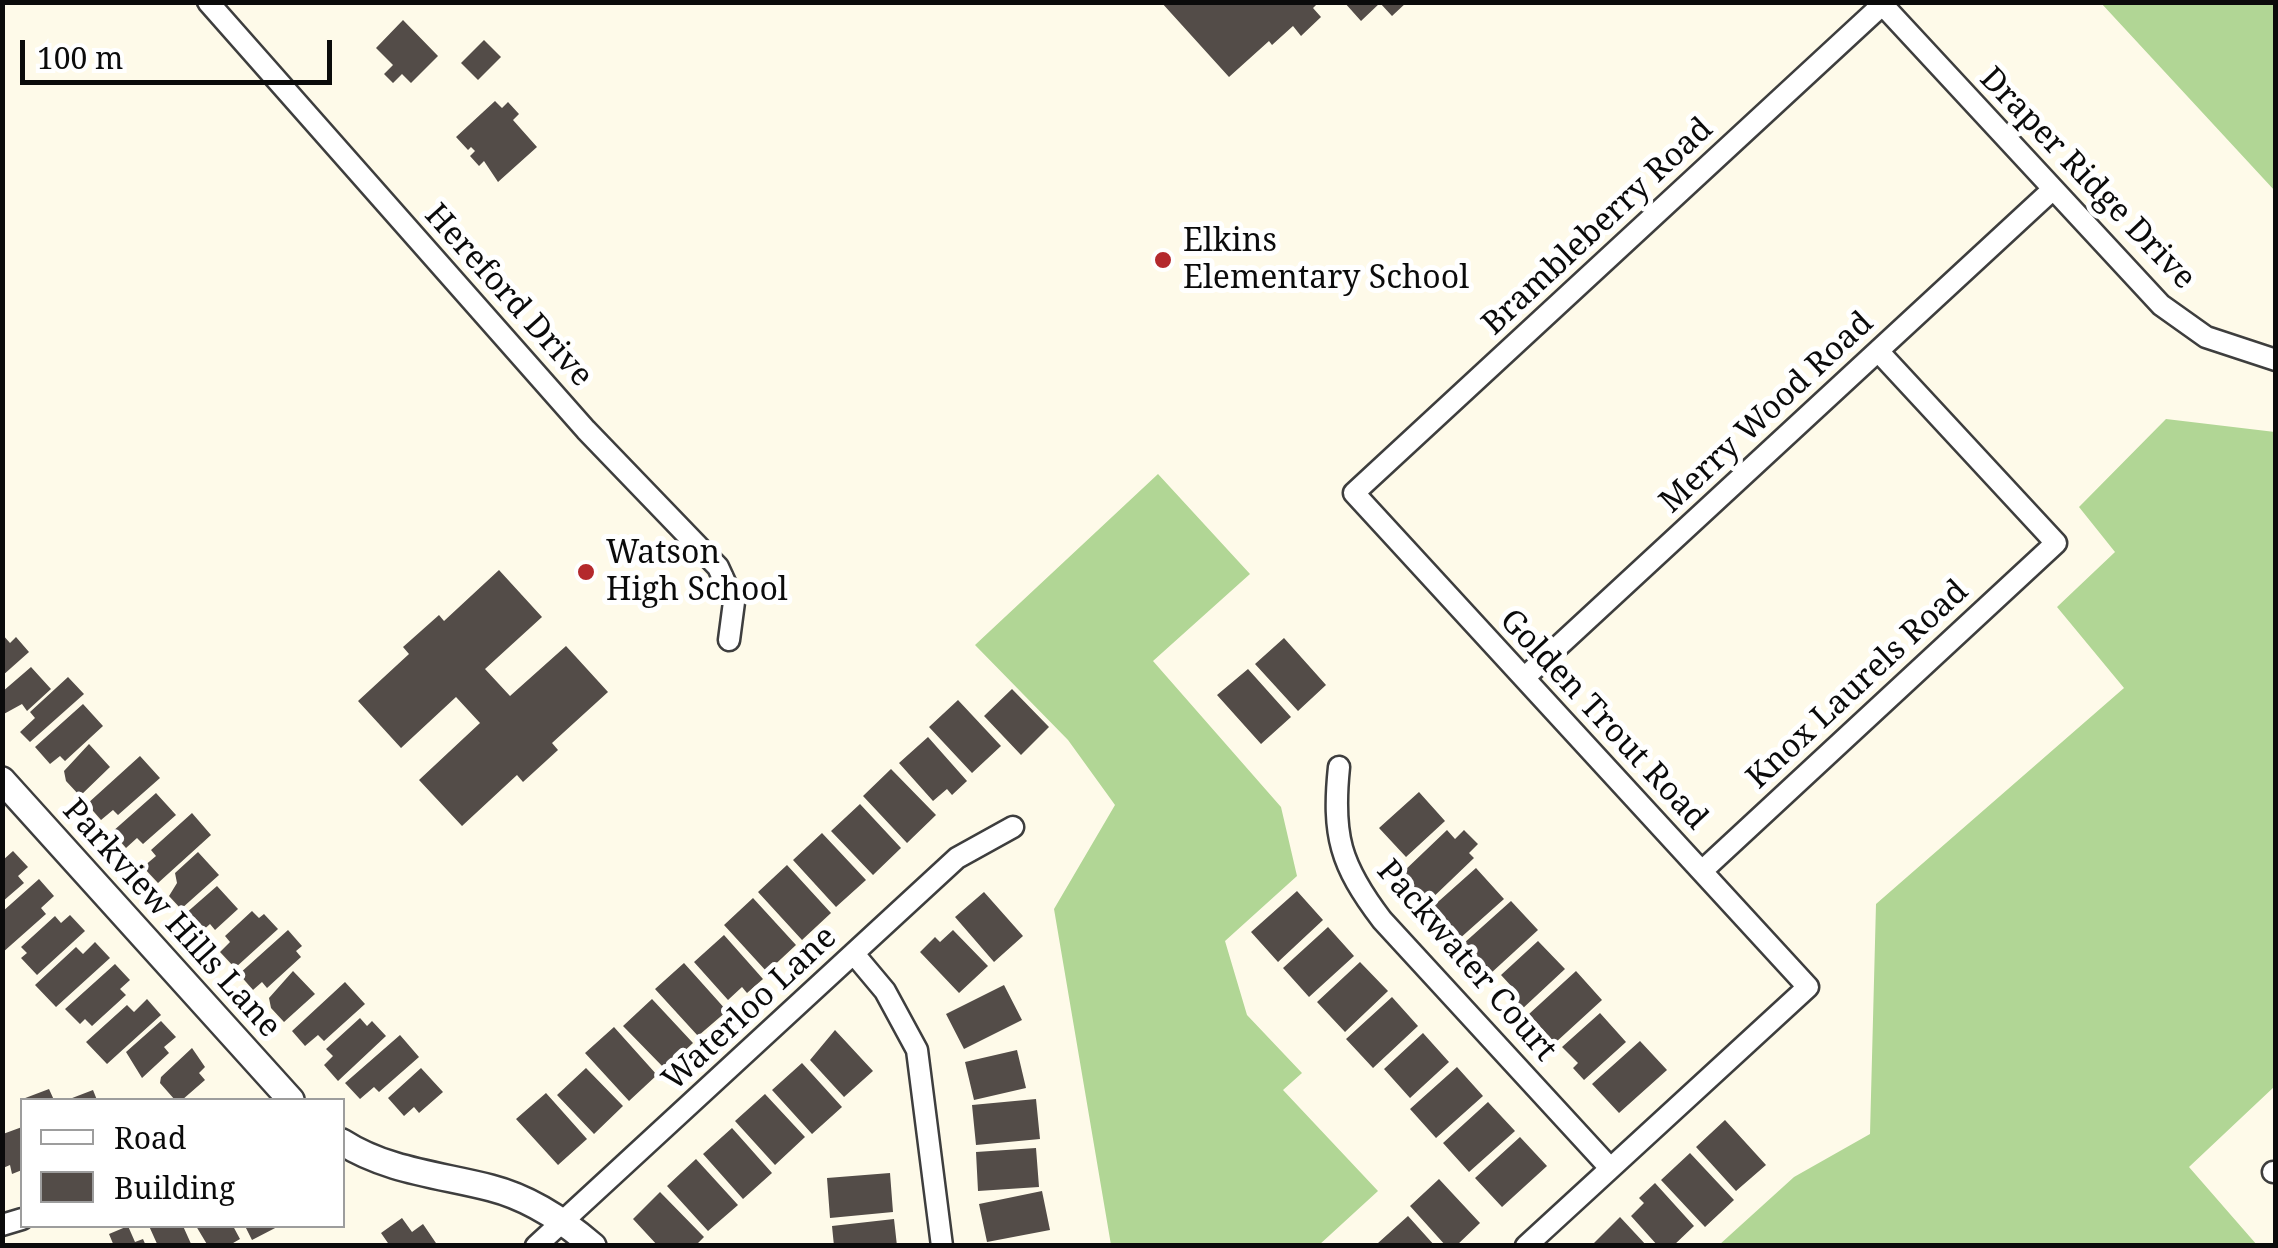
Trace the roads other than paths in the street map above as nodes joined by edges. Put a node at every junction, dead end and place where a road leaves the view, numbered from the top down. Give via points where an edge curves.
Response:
1 (208, 2) edge
2 (1881, 4) edge
3 (2052, 191) junction
4 (1878, 351) junction
5 (2276, 360) edge
6 (1354, 493) joint
7 (729, 640) dead end
8 (1524, 678) junction
9 (1339, 767) dead end
10 (2, 780) edge
11 (1013, 826) dead end
12 (1702, 871) junction
13 (854, 954) junction
14 (280, 1097) edge
15 (345, 1143) edge
16 (1610, 1168) junction
17 (565, 1222) junction
18 (536, 1246) edge
19 (592, 1246) edge
20 (942, 1246) edge
21 (1526, 1246) edge

1 - 7 street, Hereford Drive via 586,430 718,567 734,602
2 - 3 street, Draper Ridge Drive
2 - 6 street, Brambleberry Road
3 - 4 street, Merry Wood Road
3 - 5 street, Draper Ridge Drive via 2161,305 2206,338
4 - 8 street, Merry Wood Road
4 - 12 street, Knox Laurels Road via 2056,543
6 - 8 street, Golden Trout Road
8 - 12 street, Golden Trout Road
9 - 16 street, Packwater Court via 1334,817 1353,882
10 - 14 street, Parkview Hills Lane
11 - 13 street, Waterloo Lane via 957,858
12 - 16 street, Golden Trout Road via 1808,987
13 - 17 street, Waterloo Lane
13 - 20 street via 885,991 917,1050
15 - 17 street via 406,1169 496,1189
16 - 21 street
17 - 18 street, Waterloo Lane
17 - 19 street

